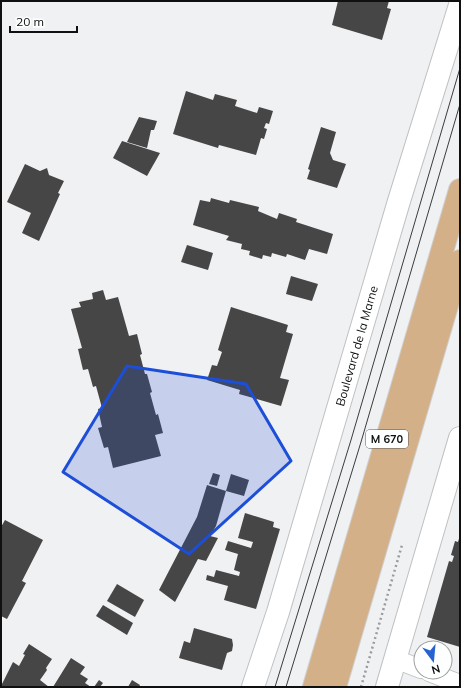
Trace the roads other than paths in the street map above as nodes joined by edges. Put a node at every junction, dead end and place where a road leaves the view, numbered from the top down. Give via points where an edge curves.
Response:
1 (460, 4) edge
2 (460, 190) edge
3 (460, 261) edge
4 (460, 438) edge
5 (395, 659) junction
6 (413, 666) edge
7 (449, 680) edge
8 (460, 684) edge
9 (253, 687) edge
10 (314, 687) edge
11 (335, 687) edge
12 (387, 687) edge

1 - 9 street, Boulevard de la Marne via 278,612
2 - 10 main road, M 670
3 - 11 main road, M 670
4 - 5 street
5 - 6 street
5 - 12 street
7 - 8 street

